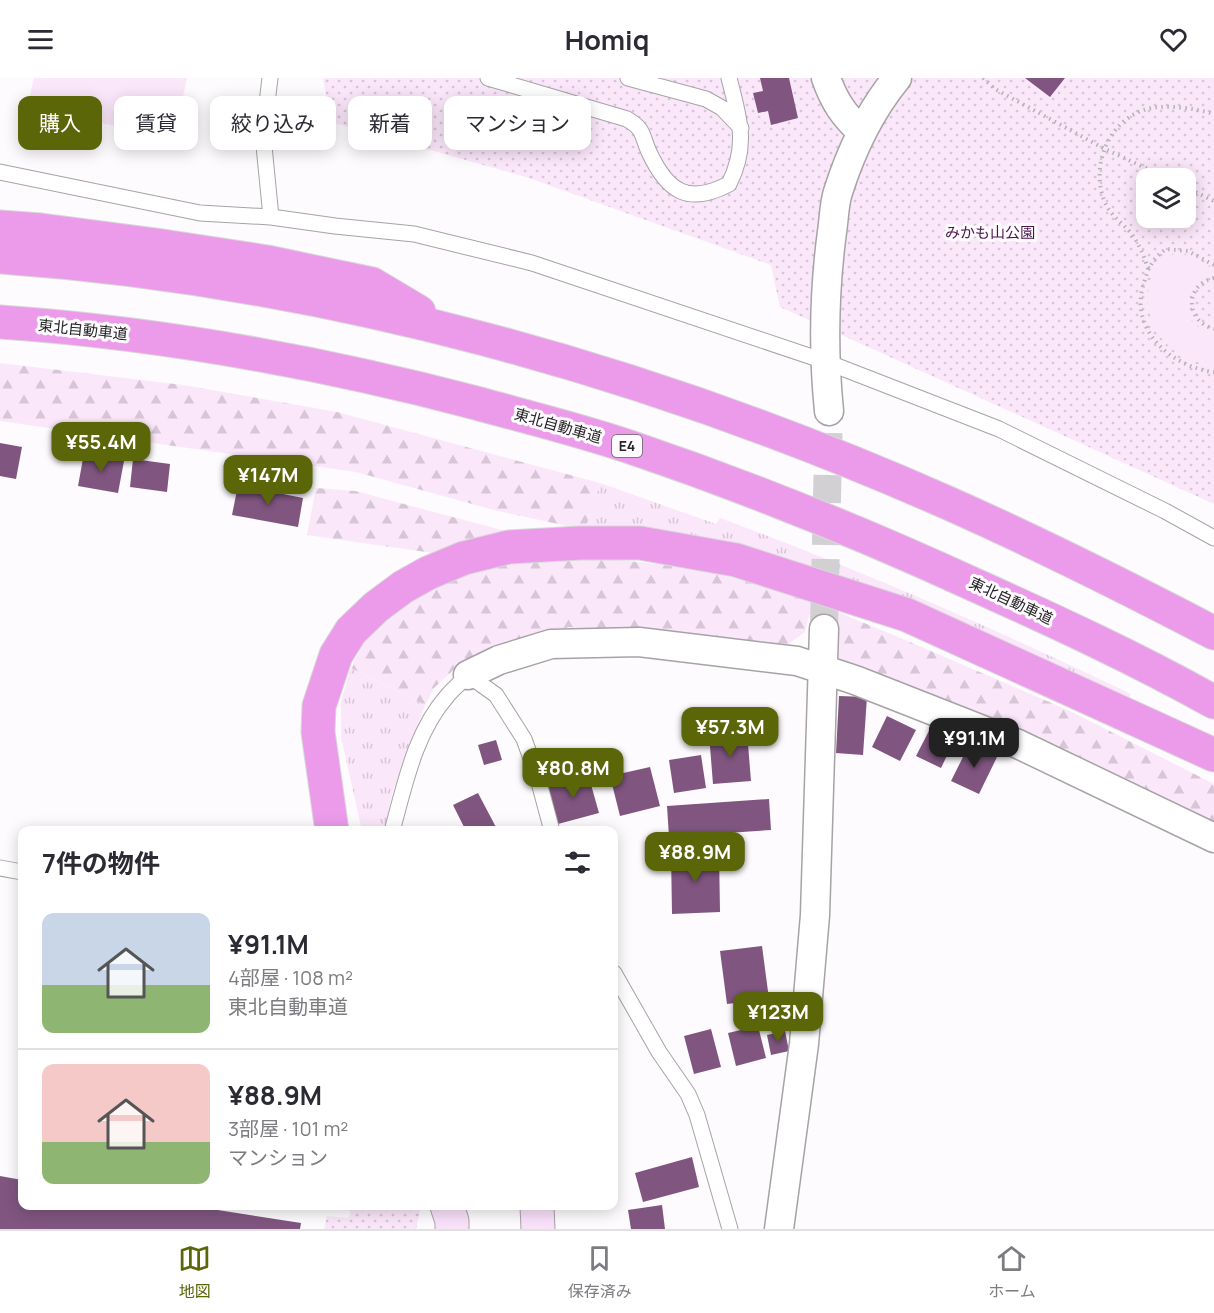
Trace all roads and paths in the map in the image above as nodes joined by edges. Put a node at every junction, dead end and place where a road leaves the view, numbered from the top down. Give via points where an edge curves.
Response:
1 (270, 78) edge
2 (488, 78) edge
3 (628, 78) edge
4 (729, 78) edge
5 (826, 78) edge
6 (897, 78) edge
7 (982, 78) edge
8 (1214, 114) edge
9 (741, 129) junction
10 (862, 132) junction
11 (1105, 149) junction
12 (1146, 168) edge
13 (0, 172) edge
14 (1196, 192) edge
15 (1214, 201) edge
16 (271, 217) junction
17 (0, 227) edge
18 (0, 257) edge
19 (1214, 265) edge
20 (1148, 269) junction
21 (1214, 278) edge
22 (0, 322) edge
23 (1214, 328) edge
24 (452, 331) junction
25 (824, 361) junction
26 (1214, 372) edge
27 (829, 411) tunnel mouth
28 (1214, 538) edge
29 (824, 629) tunnel mouth
30 (1214, 633) edge
31 (823, 669) junction
32 (468, 675) junction
33 (1214, 702) edge
34 (1214, 755) edge
35 (330, 826) edge
36 (393, 826) edge
37 (550, 826) edge
38 (1214, 838) edge
39 (0, 868) edge
40 (18, 871) edge
41 (618, 980) edge
42 (448, 1210) edge
43 (537, 1210) edge
44 (452, 1229) edge
45 (538, 1229) edge
46 (730, 1229) edge
47 (779, 1229) edge

1 - 16 lane via 263,136
2 - 9 lane via 627,119 638,126 663,177 678,190 693,195 712,193 729,184 740,159
3 - 9 lane via 706,99 722,108
4 - 9 lane
5 - 10 street via 833,98
6 - 10 street
7 - 11 path via 995,89
8 - 11 path via 1157,107 1137,113 1120,125
10 - 25 street via 838,193 828,262
11 - 12 path
11 - 20 path via 1099,183 1104,202 1139,246
13 - 16 lane via 200,213
14 - 15 path
16 - 25 lane via 414,234 532,263
17 - 24 highway via 156,244 372,284
18 - 24 highway via 149,273 263,291 365,309
19 - 20 path via 1188,251 1166,249
20 - 26 path via 1140,306 1148,332 1170,356
21 - 23 path via 1201,284 1191,305 1198,320
22 - 33 highway, 東北自動車道 / E4 via 252,353 362,375 627,446 799,509 919,559 1058,623
24 - 30 highway via 645,386 835,456 948,502
25 - 27 street
25 - 28 lane via 999,429
29 - 31 street
31 - 32 street via 797,661 639,642 551,644 499,660
31 - 38 street via 1018,744
31 - 47 street via 815,915 804,1044
32 - 36 lane via 430,719 412,760
32 - 37 lane via 496,695 524,739
34 - 35 highway via 907,615 736,560 640,543 509,547 464,558 403,587 351,632 336,655 319,706 318,732
39 - 40 lane
41 - 46 lane via 688,1094
42 - 44 main road
43 - 45 main road

